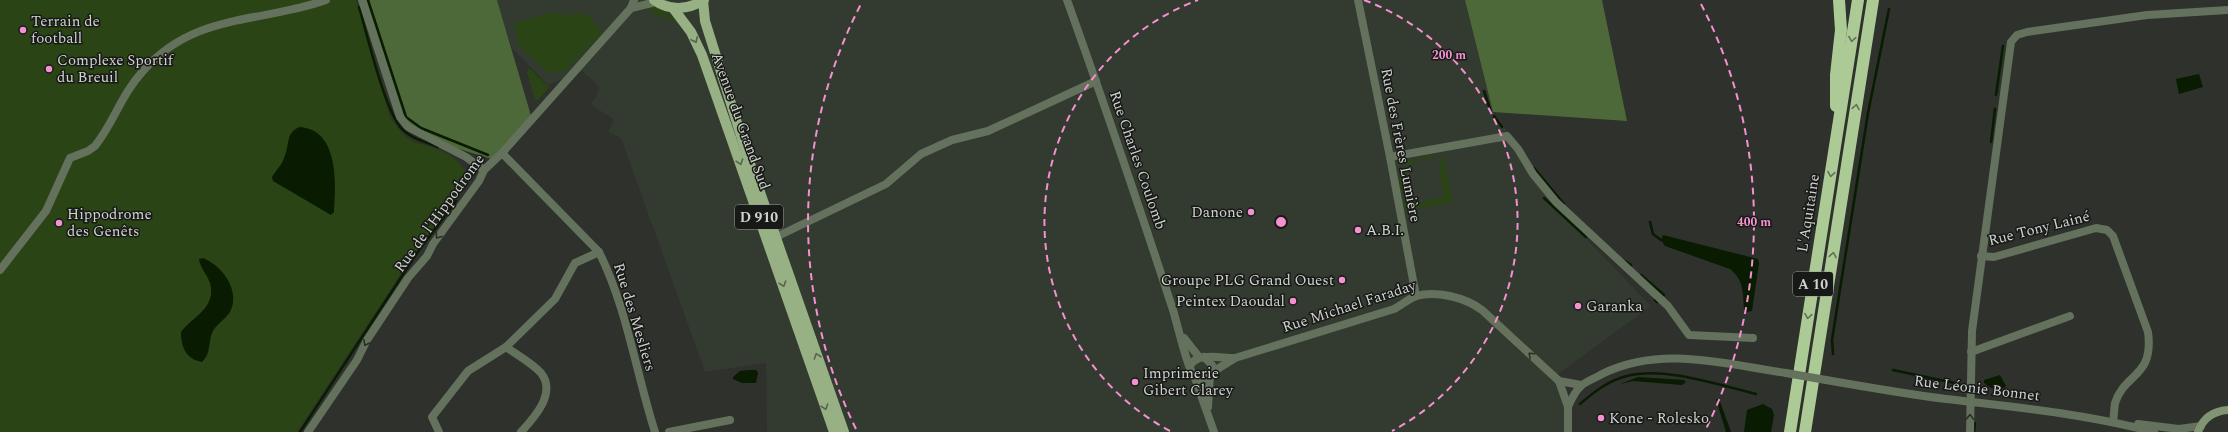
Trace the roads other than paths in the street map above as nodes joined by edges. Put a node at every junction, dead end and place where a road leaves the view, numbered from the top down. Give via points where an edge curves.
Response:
1 (326, 0) edge
2 (362, 0) edge
3 (634, 0) edge
4 (703, 0) edge
5 (1067, 0) edge
6 (1358, 0) edge
7 (1839, 0) edge
8 (1858, 0) edge
9 (1874, 0) edge
10 (1882, 0) edge
11 (655, 1) edge
12 (631, 8) junction
13 (673, 8) junction
14 (2228, 10) edge
15 (1871, 18) junction
16 (1096, 81) junction
17 (1837, 136) junction
18 (502, 153) junction
19 (1390, 157) junction
20 (484, 170) junction
21 (776, 237) junction
22 (599, 252) junction
23 (1981, 256) junction
24 (0, 270) edge
25 (1416, 296) junction
26 (2070, 316) dead end
27 (1180, 330) junction
28 (1753, 338) dead end
29 (506, 347) junction
30 (1971, 352) junction
31 (1201, 357) junction
32 (1235, 358) junction
33 (1190, 366) junction
34 (1211, 374) junction
35 (1195, 378) junction
36 (1559, 381) junction
37 (1581, 385) junction
38 (1971, 402) junction
39 (1568, 407) junction
40 (2228, 410) edge
41 (1208, 414) junction
42 (730, 420) dead end
43 (2113, 422) junction
44 (2124, 424) junction
45 (2200, 429) edge
46 (308, 432) edge
47 (439, 432) edge
48 (521, 432) edge
49 (656, 432) edge
50 (669, 432) edge
51 (834, 432) edge
52 (844, 432) edge
53 (1214, 432) edge
54 (1568, 432) edge
55 (1790, 432) edge
56 (1805, 432) edge
57 (1970, 432) edge
58 (2154, 432) edge

1 - 24 street via 263,17 216,24 174,43 143,71 125,94 95,146 70,158 46,211
2 - 20 street via 400,117 408,126 466,156
3 - 12 street, Rue de l'Hippodrome
4 - 13 main road via 689,7
4 - 21 main road, Avenue du Grand Sud / D 910 via 711,40
5 - 16 street, Rue Charles Coulomb
6 - 19 street, Rue des Frères Lumière
7 - 17 highway
8 -> 17 highway, L'Aquitaine / A 10
9 - 15 highway, L'Aquitaine / A 10
10 - 15 highway via 1880,10
11 - 12 street
11 - 13 main road
12 - 18 street, Rue de l'Hippodrome
13 -> 51 main road, Avenue du Grand Sud / D 910 via 691,32 702,55
14 - 23 street, Rue Tony Lainé via 2147,15 2034,31 2022,33 2011,42
56 -> 15 highway, L'Aquitaine / A 10
16 - 21 street via 988,131 952,140 921,154 886,184
16 - 27 street, Rue Charles Coulomb
17 -> 55 highway, L'Aquitaine / A 10
18 - 20 street, Rue de l'Hippodrome
18 - 22 street, Rue des Mesliers
19 - 25 street, Rue des Frères Lumière
19 - 28 street via 1507,136 1556,202 1668,306 1689,335
20 -> 46 street, Rue de l'Hippodrome via 479,182 427,256 408,278
52 -> 21 main road, Avenue du Grand Sud / D 910
22 - 29 street via 575,263 555,299
22 - 49 street, Rue des Mesliers via 627,332
23 - 30 street
23 - 43 street, Rue Tony Lainé via 1994,257 2096,228 2107,230 2113,236 2148,332 2149,342 2148,356 2142,369 2123,390 2116,403
25 - 32 street, Rue Michael Faraday via 1394,308
36 -> 25 street, Rue Michael Faraday via 1478,307 1452,297
26 - 30 street
27 - 31 street, Rue Charles Coulomb
27 - 33 street, Rue Charles Coulomb
29 - 47 street via 465,373 432,417
29 - 48 street via 540,372 545,385 546,398
30 - 38 street
31 - 32 street, Rue Michael Faraday
31 - 33 street via 1192,361
31 - 34 street, Rue Charles Coulomb via 1210,361
32 - 34 street, Rue Michael Faraday
33 - 35 street, Rue Charles Coulomb
34 - 35 street via 1203,379
34 - 41 street, Rue Charles Coulomb
35 - 41 street, Rue Charles Coulomb
36 - 37 street
36 - 39 street, Rue Michael Faraday
37 - 38 street, Rue Léonie Bonnet, bridge via 1629,363 1656,358 1694,359
37 - 39 street
38 - 43 street, Rue Léonie Bonnet
57 -> 38 street
39 - 54 street, Rue Michael Faraday
40 - 45 street via 2212,414
41 - 53 street, Rue Charles Coulomb
42 - 50 street
43 - 44 street, Rue Léonie Bonnet
44 - 45 street, Rue Léonie Bonnet
44 - 58 street, Rue Léonie Bonnet

